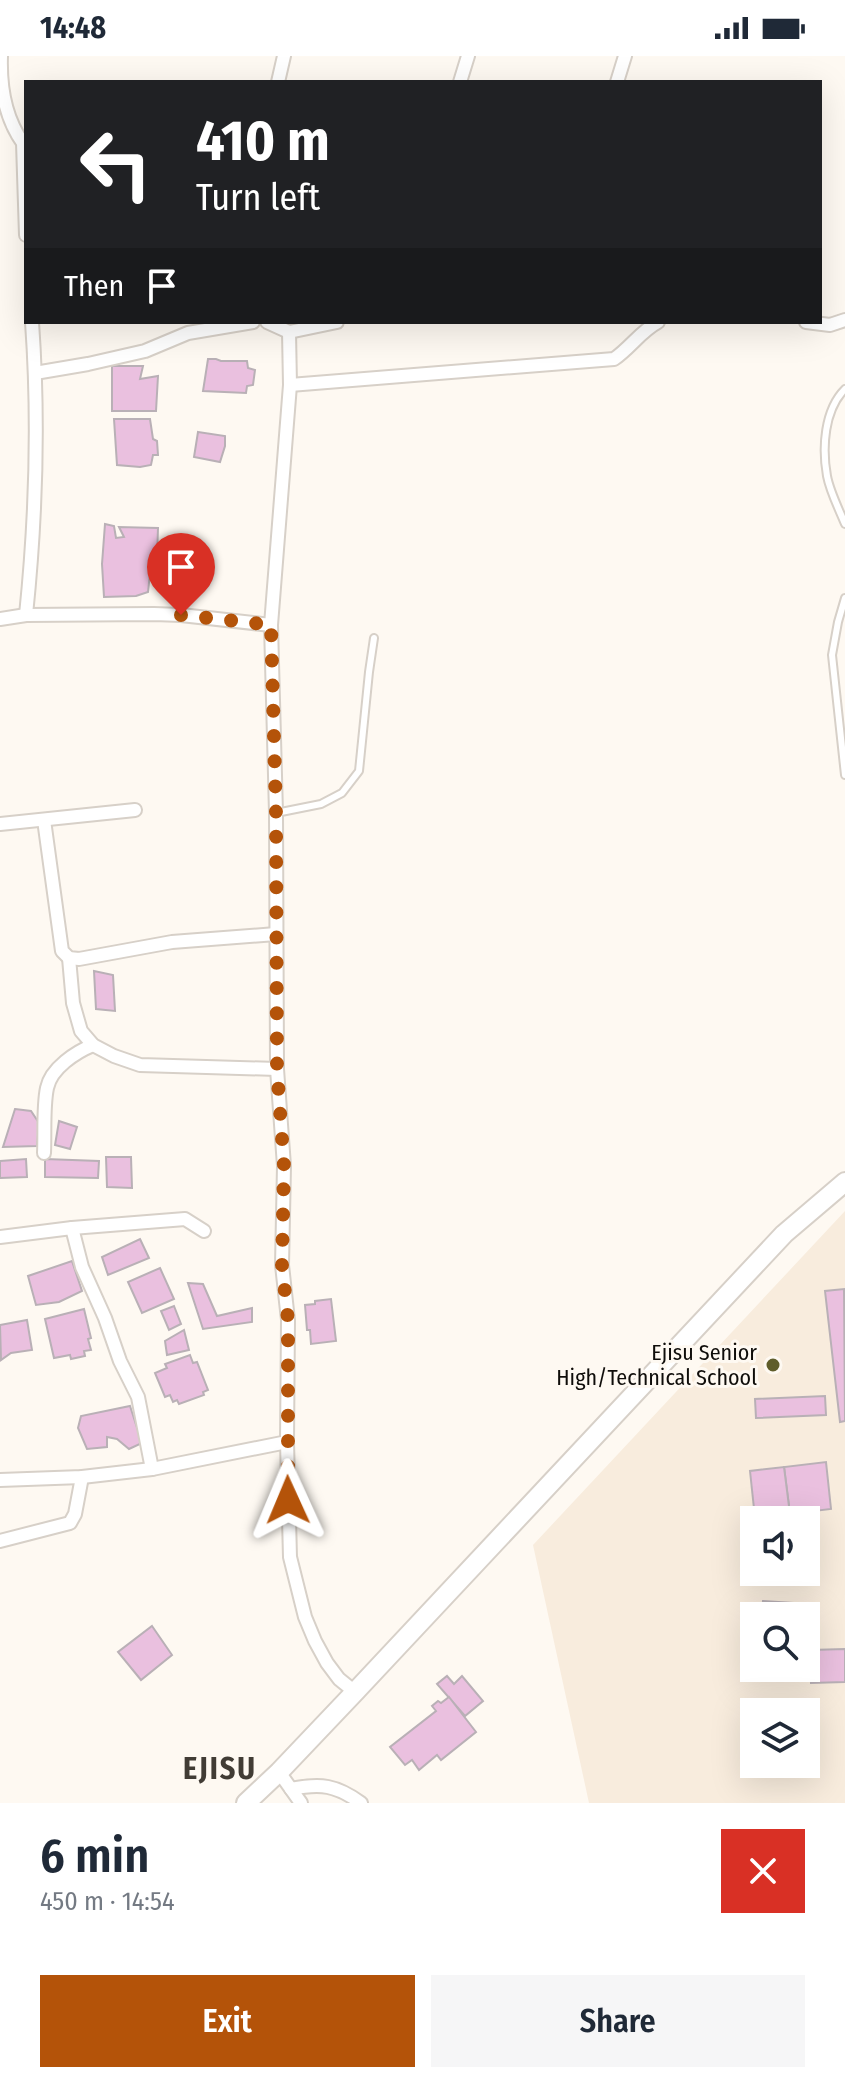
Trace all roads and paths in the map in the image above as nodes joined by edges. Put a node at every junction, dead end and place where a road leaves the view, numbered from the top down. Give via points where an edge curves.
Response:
1 (1, 56) edge
2 (284, 56) edge
3 (468, 56) edge
4 (625, 56) edge
5 (278, 80) edge
6 (461, 80) edge
7 (618, 80) edge
8 (0, 124) edge
9 (14, 130) junction
10 (24, 174) edge
11 (845, 320) edge
12 (32, 324) edge
13 (226, 324) edge
14 (271, 324) edge
15 (327, 324) edge
16 (654, 324) edge
17 (822, 324) edge
18 (186, 327) edge
19 (289, 332) junction
20 (35, 373) junction
21 (290, 385) junction
22 (845, 389) edge
23 (845, 524) edge
24 (845, 598) edge
25 (26, 615) junction
26 (0, 619) edge
27 (271, 625) junction
28 (374, 638) dead end
29 (845, 775) edge
30 (135, 810) dead end
31 (276, 813) junction
32 (44, 820) junction
33 (0, 824) edge
34 (276, 934) junction
35 (69, 958) junction
36 (93, 1045) junction
37 (277, 1069) junction
38 (44, 1153) dead end
39 (845, 1182) edge
40 (72, 1228) junction
41 (204, 1231) dead end
42 (0, 1237) edge
43 (287, 1442) junction
44 (152, 1469) junction
45 (82, 1477) junction
46 (0, 1480) edge
47 (0, 1541) edge
48 (355, 1692) junction
49 (279, 1772) junction
50 (291, 1789) junction
51 (246, 1803) edge
52 (301, 1803) edge
53 (361, 1803) edge

1 - 9 street via 1,88
2 - 5 street
3 - 6 street
4 - 7 street
8 - 9 street
9 - 10 street via 23,143
11 - 17 street
12 - 20 street
13 - 18 street
14 - 19 street
15 - 19 street
16 - 21 street via 614,359
18 - 20 street via 145,351
19 - 21 street
20 - 25 street via 36,454
21 - 27 street
22 - 23 lane via 826,429 825,456 827,477
24 - 29 lane via 832,655
25 - 26 street
25 - 27 street via 181,615
27 - 31 street
28 - 31 lane via 359,771 342,793 321,804
30 - 32 street
31 - 34 street
32 - 33 street
32 - 35 street via 62,951
34 - 35 street via 172,942
34 - 37 street
35 - 36 street via 73,1003 81,1031
36 - 37 street via 140,1065
36 - 38 street via 52,1074
37 - 43 street via 284,1166
39 - 48 main road via 729,1290
40 - 41 street via 185,1219
40 - 42 street
40 - 44 street via 82,1267 138,1397
43 - 44 street
43 - 48 street via 290,1557 305,1617 327,1663
44 - 45 street
45 - 46 street
45 - 47 street via 70,1523
48 - 49 main road
49 - 50 street
49 - 51 main road
50 - 52 street
50 - 53 street via 326,1787 345,1791

